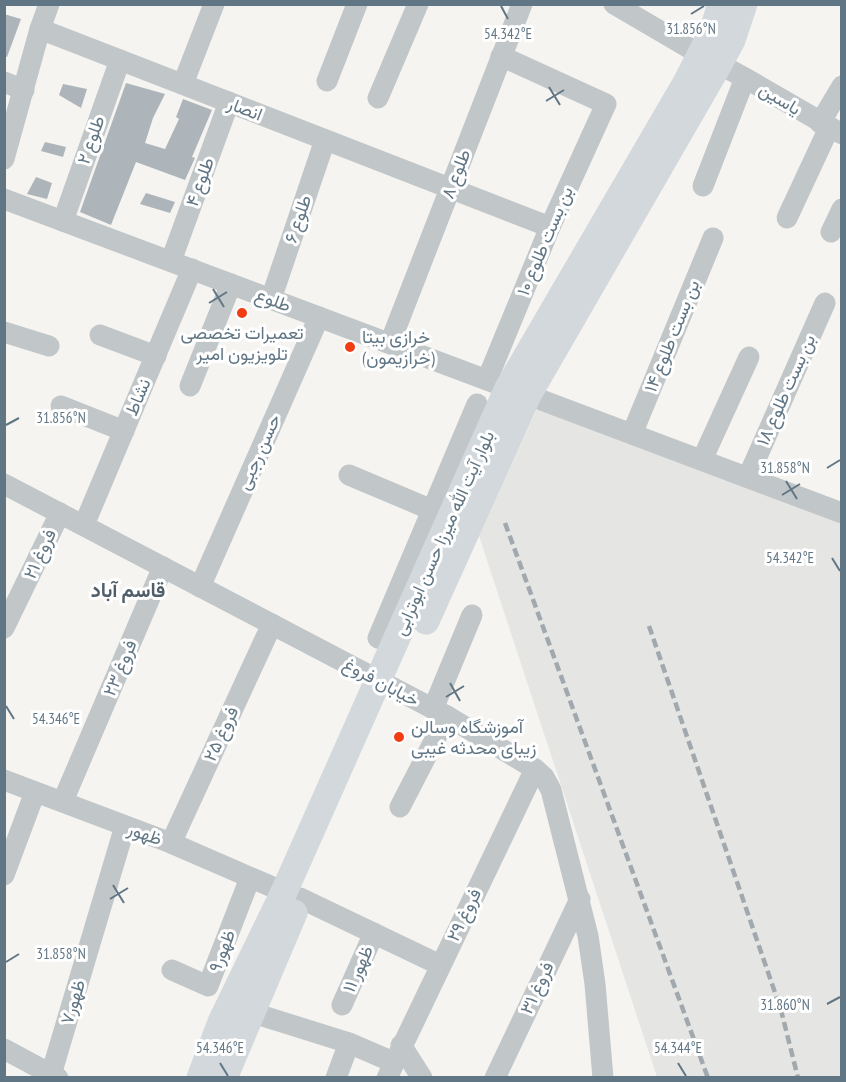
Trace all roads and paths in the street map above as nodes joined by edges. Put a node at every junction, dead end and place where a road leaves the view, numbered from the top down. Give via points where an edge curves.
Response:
1 (49, 4) edge
2 (214, 4) edge
3 (357, 4) edge
4 (418, 4) edge
5 (522, 4) edge
6 (614, 4) edge
7 (721, 4) edge
8 (744, 4) edge
9 (40, 29) junction
10 (501, 57) junction
11 (120, 60) junction
12 (710, 60) junction
13 (745, 78) junction
14 (327, 81) dead end
15 (183, 84) junction
16 (14, 86) edge
17 (842, 86) edge
18 (378, 98) dead end
19 (229, 102) junction
20 (830, 128) edge
21 (325, 140) junction
22 (4, 159) edge
23 (703, 186) dead end
24 (450, 188) junction
25 (4, 199) edge
26 (842, 209) edge
27 (788, 218) dead end
28 (63, 221) junction
29 (550, 227) junction
30 (831, 232) dead end
31 (712, 238) dead end
32 (171, 261) junction
33 (192, 269) junction
34 (231, 284) junction
35 (271, 299) junction
36 (825, 303) dead end
37 (319, 317) junction
38 (4, 332) edge
39 (100, 335) dead end
40 (390, 343) junction
41 (49, 346) dead end
42 (156, 356) junction
43 (749, 357) dead end
44 (190, 386) dead end
45 (508, 388) junction
46 (477, 404) dead end
47 (62, 406) dead end
48 (124, 431) junction
49 (632, 434) junction
50 (471, 447) junction
51 (702, 460) junction
52 (349, 475) dead end
53 (748, 477) junction
54 (4, 484) edge
55 (432, 510) junction
56 (60, 513) junction
57 (842, 513) edge
58 (84, 525) junction
59 (163, 567) junction
60 (200, 587) junction
61 (404, 601) junction
62 (472, 615) dead end
63 (272, 624) junction
64 (4, 628) edge
65 (378, 638) dead end
66 (387, 685) junction
67 (440, 713) junction
68 (535, 769) junction
69 (4, 780) edge
70 (34, 792) junction
71 (63, 801) junction
72 (400, 807) dead end
73 (125, 826) junction
74 (171, 843) junction
75 (5, 874) edge
76 (250, 878) junction
77 (292, 895) junction
78 (580, 899) junction
79 (374, 933) junction
80 (440, 965) junction
81 (172, 970) dead end
82 (342, 1005) dead end
83 (250, 1012) junction
84 (349, 1043) junction
85 (4, 1049) edge
86 (394, 1062) edge
87 (53, 1076) edge
88 (200, 1077) edge
89 (224, 1077) edge
90 (336, 1077) edge
91 (422, 1077) edge
92 (495, 1077) edge
93 (603, 1077) edge

1 - 9 street
2 - 15 street
3 - 14 street
4 - 18 street
5 - 10 street, طلوع ۸
6 - 12 street, یاسین
7 - 12 main road, بلوار آیت الله میرزا حسن ابوترابی
8 - 12 main road, بلوار آیت الله میرزا حسن ابوترابی via 732,40
9 - 11 street, انصار
9 - 16 street
10 - 24 street, طلوع ۸
10 - 29 street, بن بست طلوع ۱۰ via 606,104
11 - 15 street, انصار
11 - 28 street, طلوع ۲
12 - 13 street, یاسین
12 - 45 main road, بلوار آیت الله میرزا حسن ابوترابی
13 - 20 street, یاسین
13 - 23 street
15 - 19 street, انصار
16 - 22 street
17 - 20 street
19 - 21 street, انصار
19 - 32 street, طلوع ۴
20 - 27 street
21 - 24 street, انصار
21 - 35 street, طلوع ۶
24 - 29 street, انصار
24 - 40 street, طلوع ۸
25 - 28 street, طلوع
26 - 30 street
28 - 32 street, طلوع
29 - 45 street, بن بست طلوع ۱۰
31 - 49 street, بن بست طلوع ۱۴
32 - 33 street, طلوع
33 - 34 street, طلوع
33 - 42 street, نشاط
34 - 35 street, طلوع
34 - 44 street
35 - 37 street, طلوع
36 - 53 street, بن بست طلوع ۱۸
37 - 40 street, طلوع
37 - 60 street, حسن رجبی
38 - 41 street
39 - 42 street
40 - 45 street, طلوع
42 - 48 street, نشاط
43 - 51 street
45 - 49 street, طلوع
45 - 50 main road, بلوار آیت الله میرزا حسن ابوترابی
45 - 66 main road, بلوار آیت الله میرزا حسن ابوترابی
46 - 50 street
47 - 48 street
48 - 58 street, نشاط
49 - 51 street, طلوع
50 - 55 street
50 - 61 main road, بلوار آیت الله میرزا حسن ابوترابی
51 - 53 street, طلوع
52 - 55 street
53 - 57 street, طلوع
54 - 56 street, خیابان فروغ
55 - 61 street
56 - 58 street, خیابان فروغ
56 - 64 street, فروغ ۲۱
58 - 59 street, خیابان فروغ
59 - 60 street, خیابان فروغ
59 - 71 street, فروغ ۲۳
60 - 63 street, خیابان فروغ
61 - 65 street
61 - 66 main road, بلوار آیت الله میرزا حسن ابوترابی
62 - 67 street
63 - 66 street, خیابان فروغ
63 - 74 street, فروغ ۲۵
66 - 67 street, خیابان فروغ
66 - 77 main road, بلوار آیت الله میرزا حسن ابوترابی
67 - 68 street, خیابان فروغ
67 - 72 street
68 - 78 street, خیابان فروغ via 550,790
68 - 80 street, فروغ ۲۹
69 - 70 street, ظهور
70 - 71 street, ظهور
70 - 75 street
71 - 73 street, ظهور
73 - 74 street, ظهور
73 - 87 street, ظهور۷
74 - 76 street, ظهور
76 - 77 street, ظهور
76 - 81 street, ظهور۹ via 208,986
77 - 79 street, ظهور
77 - 83 main road, بلوار آیت الله میرزا حسن ابوترابی
77 - 88 main road, بلوار آیت الله میرزا حسن ابوترابی via 221,1022
78 - 92 street, فروغ ۳۱
78 - 93 street, خیابان فروغ via 595,984
79 - 80 street, ظهور
79 - 82 street, ظهور ۱۱
80 - 86 street, فروغ ۲۹
83 - 84 street
83 - 89 main road, بلوار آیت الله میرزا حسن ابوترابی
84 - 86 street
84 - 90 street
85 - 87 street
86 - 91 street

